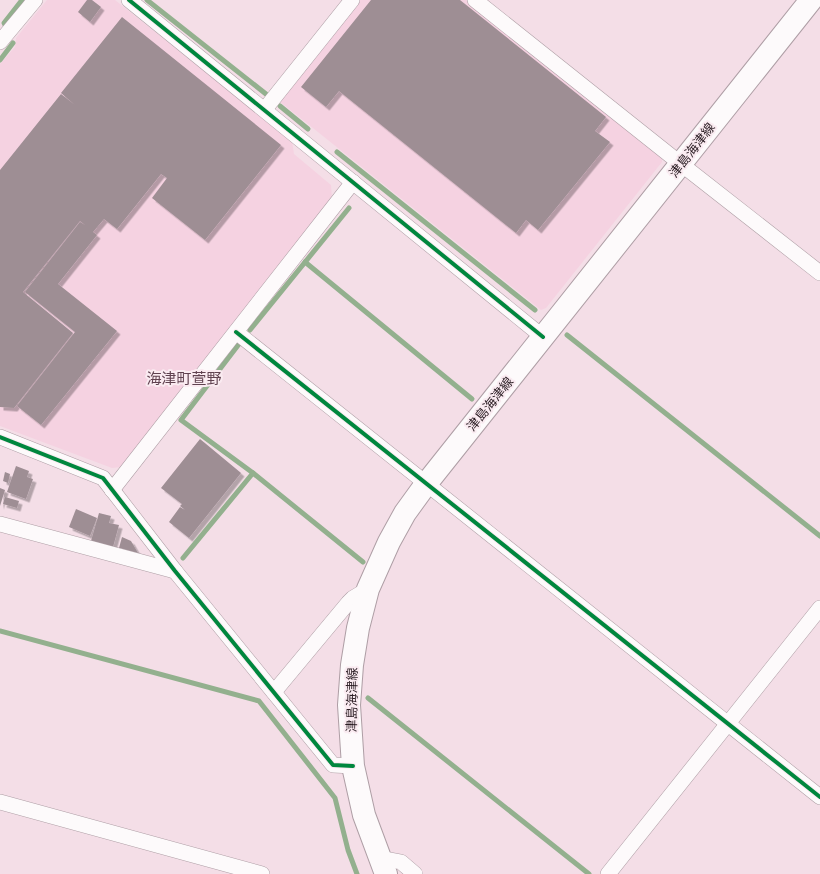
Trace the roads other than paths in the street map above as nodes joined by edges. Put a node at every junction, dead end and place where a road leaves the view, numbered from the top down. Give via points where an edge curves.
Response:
1 (35, 0) edge
2 (129, 0) edge
3 (352, 0) edge
4 (475, 0) edge
5 (811, 0) edge
6 (0, 41) edge
7 (265, 110) junction
8 (681, 164) junction
9 (353, 182) junction
10 (820, 272) edge
11 (236, 332) junction
12 (543, 337) junction
13 (0, 437) edge
14 (426, 484) junction
15 (112, 490) junction
16 (0, 524) edge
17 (175, 571) junction
18 (368, 589) junction
19 (820, 608) edge
20 (274, 692) junction
21 (728, 724) junction
22 (353, 766) junction
23 (820, 797) edge
24 (0, 802) edge
25 (383, 866) edge
26 (262, 874) edge
27 (415, 874) edge
28 (608, 874) edge

1 - 6 street
2 - 7 street
3 - 7 street
4 - 8 street
5 - 8 main road, 津島海津線
7 - 9 street
8 - 10 street
8 - 12 main road, 津島海津線
9 - 11 street
9 - 12 street
11 - 14 street
11 - 15 street
12 - 14 main road, 津島海津線
13 - 15 street via 103,478
14 - 18 main road, 津島海津線 via 405,513
14 - 21 street
15 - 17 street
16 - 17 street
17 - 20 street
18 - 20 street via 348,603
18 - 22 main road, 津島海津線 via 352,665 349,705
19 - 21 street
20 - 22 street via 333,764
21 - 23 street
21 - 28 street
22 - 25 main road, 津島海津線 via 364,814
24 - 26 street
25 - 27 street via 401,862

